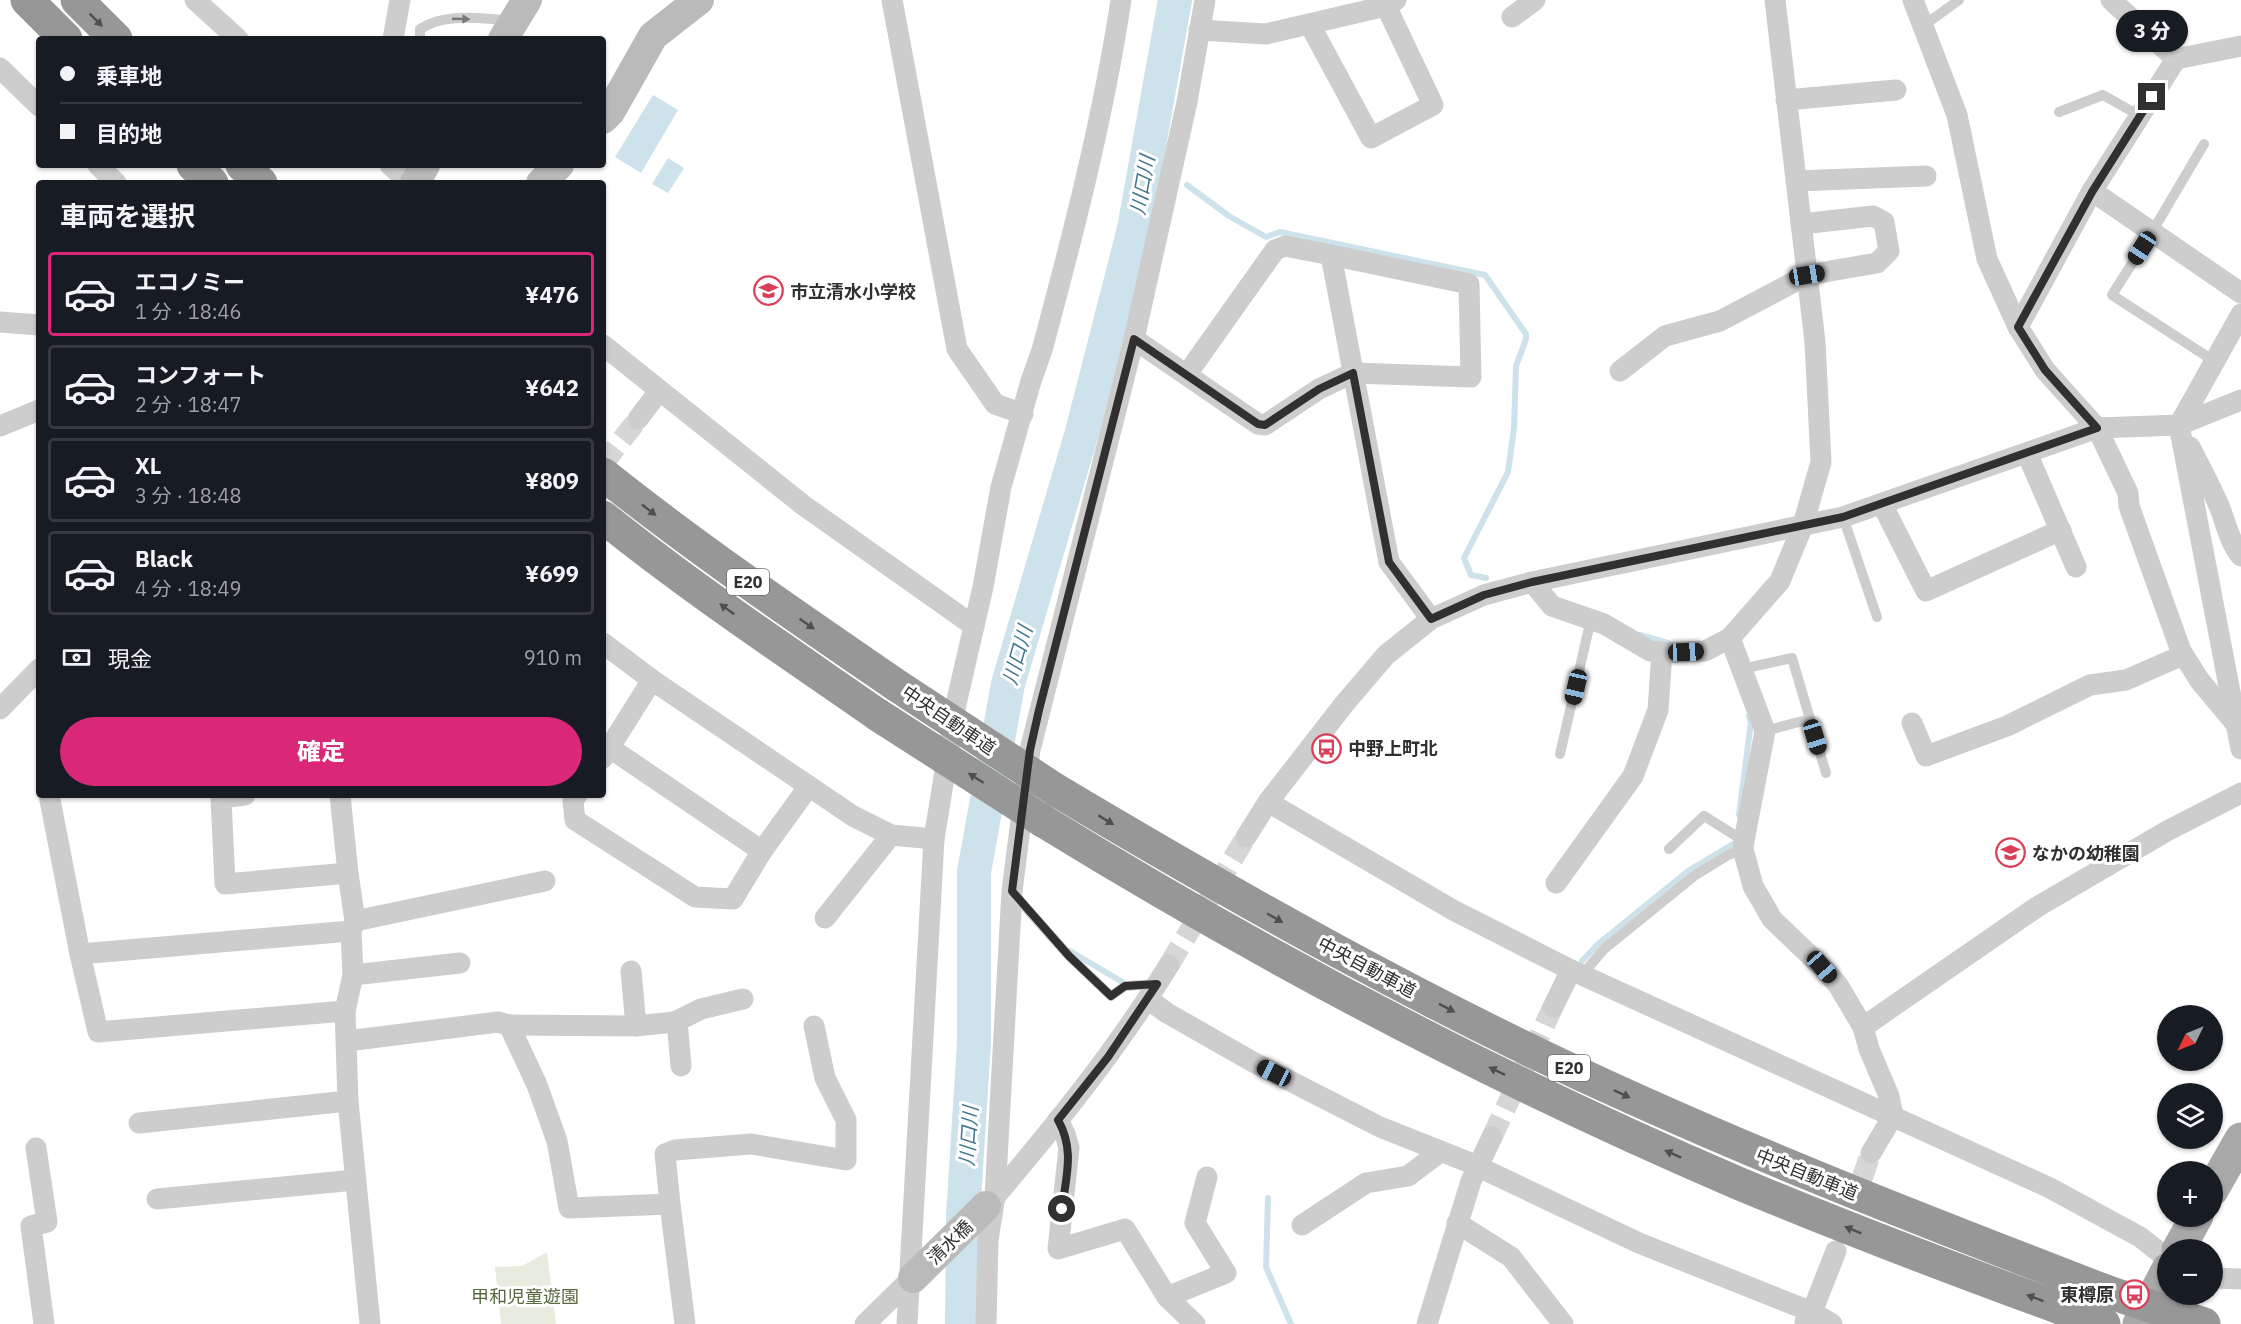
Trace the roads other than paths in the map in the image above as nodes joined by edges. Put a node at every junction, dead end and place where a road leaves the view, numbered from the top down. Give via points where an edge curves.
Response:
1 (27, 0) edge
2 (77, 0) edge
3 (195, 0) edge
4 (400, 0) edge
5 (699, 0) edge
6 (892, 0) edge
7 (1120, 0) edge
8 (1205, 0) edge
9 (1534, 0) edge
10 (1775, 0) edge
11 (1913, 0) edge
12 (1959, 0) edge
13 (2111, 0) edge
14 (1391, 3) edge
15 (1512, 17) dead end
16 (515, 20) edge
17 (1310, 25) junction
18 (1923, 26) junction
19 (1199, 30) junction
20 (63, 36) edge
21 (113, 36) edge
22 (235, 36) edge
23 (394, 36) edge
24 (420, 36) edge
25 (2241, 46) edge
26 (2176, 59) junction
27 (0, 68) edge
28 (1896, 90) dead end
29 (1786, 100) junction
30 (36, 102) edge
31 (2059, 112) dead end
32 (606, 116) edge
33 (2140, 116) junction
34 (2204, 144) dead end
35 (101, 168) edge
36 (196, 168) edge
37 (245, 168) edge
38 (394, 168) edge
39 (556, 168) edge
40 (1926, 176) dead end
41 (113, 180) edge
42 (209, 180) edge
43 (258, 180) edge
44 (409, 180) edge
45 (544, 180) edge
46 (1796, 181) junction
47 (2092, 192) junction
48 (1801, 224) junction
49 (2152, 232) junction
50 (1331, 255) junction
51 (1807, 275) junction
52 (2241, 292) edge
53 (2241, 314) edge
54 (0, 322) edge
55 (36, 325) edge
56 (2018, 327) junction
57 (1134, 339) junction
58 (606, 348) edge
59 (2214, 361) junction
60 (1620, 371) dead end
61 (1353, 373) junction
62 (1187, 374) junction
63 (659, 392) junction
64 (2241, 400) edge
65 (36, 411) edge
66 (1023, 414) junction
67 (638, 418) tunnel mouth
68 (0, 426) edge
69 (2179, 426) junction
70 (2097, 428) junction
71 (2027, 453) junction
72 (606, 476) edge
73 (1882, 504) junction
74 (1843, 517) junction
75 (606, 520) edge
76 (1803, 525) junction
77 (2061, 530) junction
78 (2236, 531) edge
79 (2241, 556) edge
80 (2076, 567) dead end
81 (1532, 582) junction
82 (1877, 617) dead end
83 (1431, 619) junction
84 (1591, 619) junction
85 (974, 626) junction
86 (1730, 638) junction
87 (606, 645) edge
88 (1662, 652) junction
89 (2183, 655) junction
90 (1742, 669) junction
91 (36, 672) edge
92 (652, 680) junction
93 (0, 709) edge
94 (1810, 719) junction
95 (1911, 723) dead end
96 (2236, 724) junction
97 (1765, 732) junction
98 (2241, 749) edge
99 (606, 753) edge
100 (1560, 754) dead end
101 (1826, 773) dead end
102 (809, 786) junction
103 (2241, 793) edge
104 (50, 798) edge
105 (221, 798) edge
106 (340, 798) edge
107 (575, 798) edge
108 (1268, 802) junction
109 (891, 835) junction
110 (1246, 837) tunnel mouth
111 (934, 839) junction
112 (1744, 845) junction
113 (1669, 849) dead end
114 (762, 851) junction
115 (348, 873) junction
116 (545, 881) dead end
117 (1556, 883) dead end
118 (1012, 891) junction
119 (825, 918) dead end
120 (353, 926) junction
121 (80, 954) junction
122 (460, 963) dead end
123 (1169, 965) tunnel mouth
124 (630, 971) dead end
125 (1577, 972) junction
126 (352, 975) junction
127 (1153, 991) junction
128 (742, 999) dead end
129 (1553, 1007) tunnel mouth
130 (345, 1011) junction
131 (677, 1021) junction
132 (509, 1025) junction
133 (636, 1026) junction
134 (814, 1026) dead end
135 (1863, 1027) junction
136 (346, 1041) junction
137 (681, 1066) dead end
138 (348, 1101) junction
139 (1893, 1116) junction
140 (1058, 1120) junction
141 (139, 1123) dead end
142 (1492, 1137) tunnel mouth
143 (2241, 1139) edge
144 (36, 1148) dead end
145 (1440, 1152) junction
146 (1871, 1153) tunnel mouth
147 (1477, 1166) junction
148 (2223, 1171) edge
149 (1207, 1177) dead end
150 (355, 1180) junction
151 (157, 1199) dead end
152 (991, 1201) junction
153 (670, 1204) junction
154 (1457, 1223) junction
155 (1302, 1225) dead end
156 (2157, 1250) edge
157 (1836, 1251) tunnel mouth
158 (2223, 1279) edge
159 (910, 1280) junction
160 (2241, 1280) edge
161 (2157, 1290) edge
162 (1167, 1297) junction
163 (1808, 1318) edge
164 (2097, 1322) edge
165 (44, 1324) edge
166 (370, 1324) edge
167 (685, 1324) edge
168 (866, 1324) edge
169 (907, 1324) edge
170 (986, 1324) edge
171 (1195, 1324) edge
172 (1427, 1324) edge
173 (1563, 1324) edge
174 (1832, 1324) edge
175 (2139, 1324) edge
176 (2204, 1324) edge

1 - 20 highway
2 -> 21 highway
3 - 22 street
4 - 23 street
5 - 32 street via 653,36
6 - 66 street via 957,349 995,404
7 - 66 street via 1090,163
8 - 19 street
9 - 15 street
10 - 29 street
11 - 18 street
12 - 18 lane
13 - 26 street
14 - 17 street
14 - 17 street via 1433,105 1371,138
24 -> 16 lane via 420,29 444,18
17 - 19 street via 1266,34
18 - 56 street via 1957,114 1987,259
19 - 57 street via 1187,102
25 - 26 street
26 - 33 street
27 - 30 street
28 - 29 street
29 - 46 street
31 - 33 lane via 2103,95
33 - 47 street
34 - 49 lane
35 - 41 street
36 - 42 highway
37 - 43 highway
38 - 44 street
39 - 45 street
40 - 46 street
46 - 48 street
47 - 49 street
47 - 56 street
48 - 51 street
48 - 51 street via 1873,216 1884,222 1889,251 1877,263
49 - 52 street
49 - 59 lane via 2112,295
50 - 61 street
50 - 61 street via 1469,284 1471,377
50 - 62 street via 1285,246 1275,250
51 - 60 street via 1720,321 1665,336
51 - 76 street via 1821,462
53 - 59 street
54 - 55 street
56 - 70 street via 2045,370
57 - 62 street
57 - 118 street via 1036,720
58 - 63 street
59 - 69 street
61 - 62 street via 1319,389 1265,425
61 - 83 street via 1389,562
63 - 67 street
63 - 85 street via 803,505
64 - 69 street
65 - 68 street
66 - 85 street via 1001,487
69 - 70 street
69 - 78 street
69 - 96 street
70 - 71 street
70 - 89 street via 2128,493 2129,506
71 - 73 street
71 - 77 street
72 -> 176 highway, 中央自動車道 / E20, bridge via 664,522 896,685 1056,790 1294,929 1508,1039 1751,1150 2108,1292
73 - 74 street
73 - 77 street via 1926,591
74 - 76 street
74 - 82 lane
164 -> 75 highway, 中央自動車道 / E20, bridge via 1738,1183 1376,1011 1161,893 1043,821 878,715
76 - 81 street
76 - 86 street via 1780,581
77 - 80 street
78 - 79 street via 2233,547
81 - 83 street via 1484,595
81 - 84 street via 1552,606
83 - 108 street via 1386,655
84 - 88 street via 1650,651
84 - 100 lane
85 - 111 street via 956,704
86 - 88 street via 1705,651
86 - 90 street
87 - 92 street
88 - 117 street via 1658,710 1632,776
89 - 95 street via 2126,680 2090,685 2007,726 1926,756
89 - 96 street
90 - 94 lane via 1792,658
90 - 97 street
91 - 93 street
92 - 99 street
92 - 102 street
94 - 97 lane
94 - 101 lane
96 - 98 street
97 - 112 street
99 - 114 street
102 - 109 street via 852,816
102 - 114 street
103 - 135 street via 2037,907
104 - 121 street
105 - 115 street via 225,884
106 - 115 street
107 - 114 street via 575,820 695,897 733,899
108 - 110 street
108 - 125 street via 1453,910
109 - 111 street
109 - 119 street
111 - 159 street
112 - 113 lane via 1704,816
112 - 125 lane via 1694,876
112 - 135 street via 1753,886 1772,919 1838,984
115 - 120 street
116 - 120 street
118 - 127 lane via 1069,956 1111,996 1125,986
118 - 152 street
120 - 121 street
120 - 126 street
121 - 130 street via 98,1032
122 - 126 street
123 - 127 street
124 - 133 street
125 - 129 street
125 - 139 street
126 - 130 street
127 - 140 street
127 - 145 street via 1167,1013 1380,1127
128 - 131 street
130 - 136 street
131 - 133 street
131 - 137 street
132 - 133 street
132 - 136 street via 498,1022
132 - 153 street via 557,1141 569,1208
134 - 153 street via 825,1078 846,1120 846,1160 751,1144 675,1150 665,1154
135 - 139 street
136 - 138 street
138 - 141 street
138 - 150 street
139 - 146 street
139 - 156 street via 2050,1188
140 - 152 street
140 - 162 street via 1069,1148 1058,1249 1125,1229
142 - 147 street
143 - 148 main road
144 - 165 street via 47,1222 31,1226
145 - 147 street
145 - 155 street via 1408,1176 1366,1183
147 - 154 street
147 - 163 street
149 - 162 street via 1195,1223 1226,1273
150 - 151 street
150 - 166 street
152 - 159 street, 清水橋
152 - 170 street
153 - 167 street
154 - 172 street
154 - 173 street via 1511,1257
157 - 163 street
158 - 160 street
159 - 168 street
159 - 169 street
161 - 175 main road
162 - 171 street
163 - 174 street

